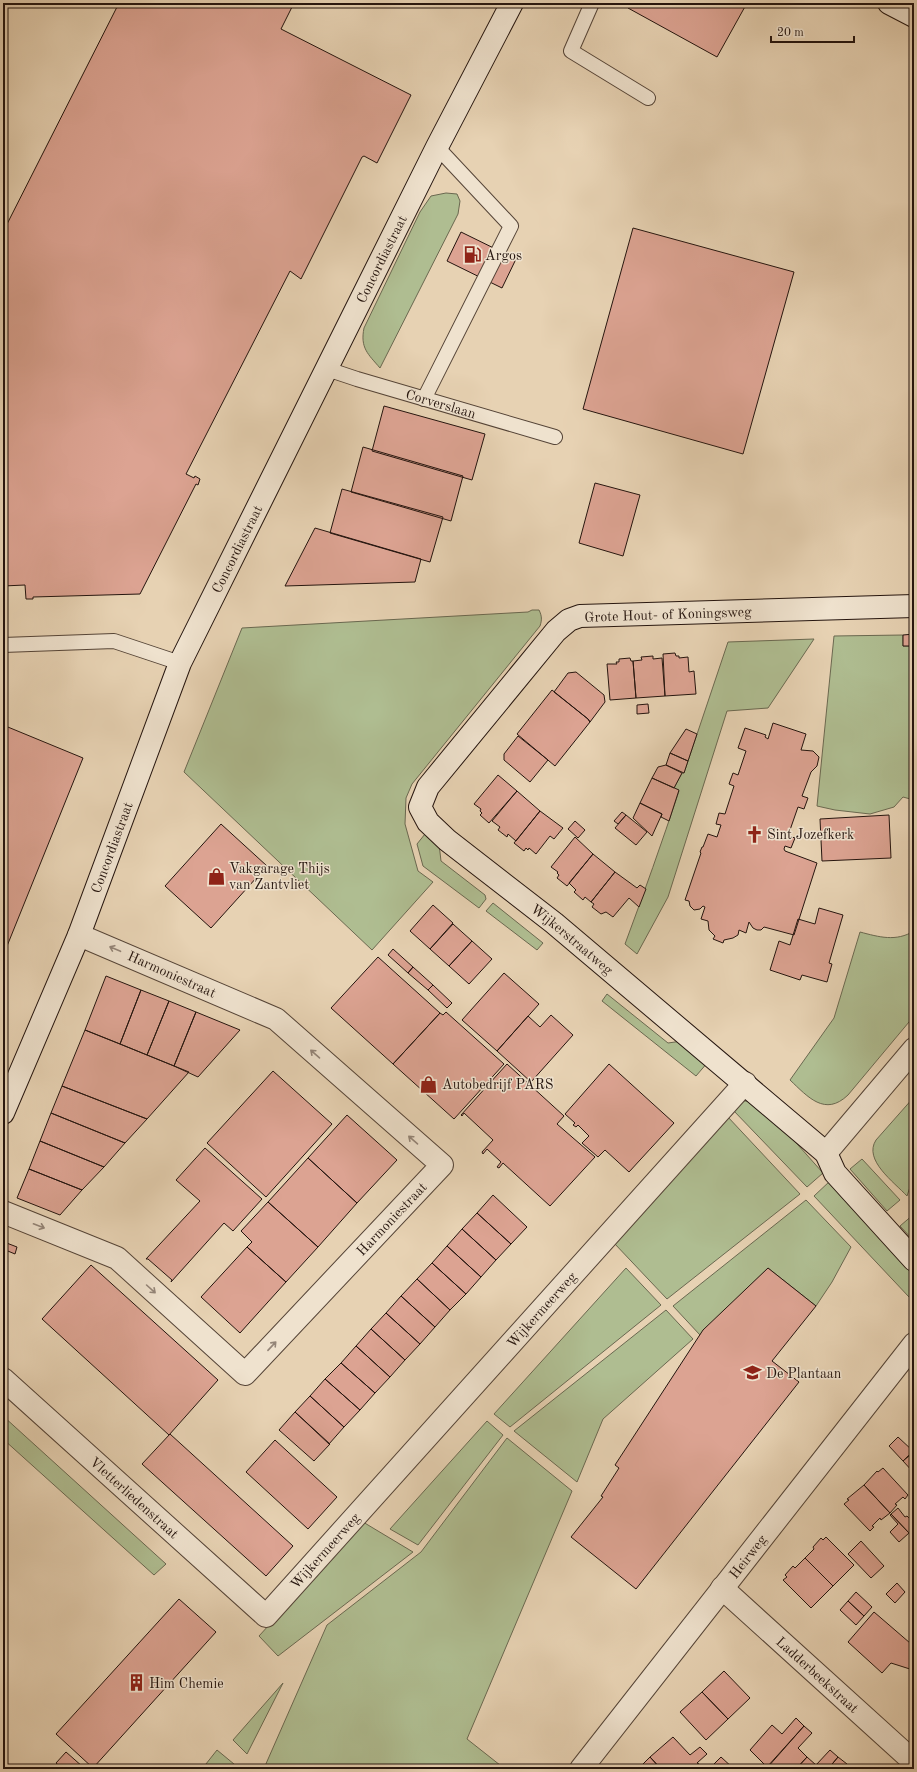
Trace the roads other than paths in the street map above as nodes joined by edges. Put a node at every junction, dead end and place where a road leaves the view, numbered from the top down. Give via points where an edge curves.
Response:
1 (512, 3) edge
2 (592, 3) edge
3 (889, 3) edge
4 (914, 16) edge
5 (648, 98) dead end
6 (437, 147) junction
7 (326, 369) junction
8 (424, 399) junction
9 (555, 437) dead end
10 (914, 606) edge
11 (3, 645) edge
12 (180, 663) junction
13 (428, 787) joint
14 (79, 935) junction
15 (914, 1049) edge
16 (745, 1083) junction
17 (3, 1113) edge
18 (826, 1153) junction
19 (3, 1212) edge
20 (914, 1260) edge
21 (914, 1344) edge
22 (3, 1380) edge
23 (722, 1588) junction
24 (266, 1616) joint
25 (914, 1762) edge
26 (581, 1769) edge

1 - 6 street, Concordiastraat
2 - 5 lane via 571,51
3 - 4 street
6 - 7 street, Concordiastraat
6 - 8 lane via 511,226
7 - 8 lane, Corverslaan
7 - 12 street, Concordiastraat
8 - 9 lane, Corverslaan
10 - 13 street, Grote Hout- of Koningsweg via 580,616 569,620 556,631
11 - 12 lane via 114,641
12 - 14 street, Concordiastraat
13 - 16 street, Wijkerstraatweg via 420,807 428,822 447,840 554,924
14 - 17 street, Concordiastraat
19 -> 14 street, Harmoniestraat via 117,1258 245,1374 442,1165 276,1020
15 - 18 street
16 - 18 street
16 - 24 street, Wijkermeerweg
18 - 20 street via 835,1173
21 - 23 street, Heirweg
22 - 24 street, Vletterliedenstraat
23 - 25 street, Ladderbeekstraat
23 - 26 street, Heirweg

